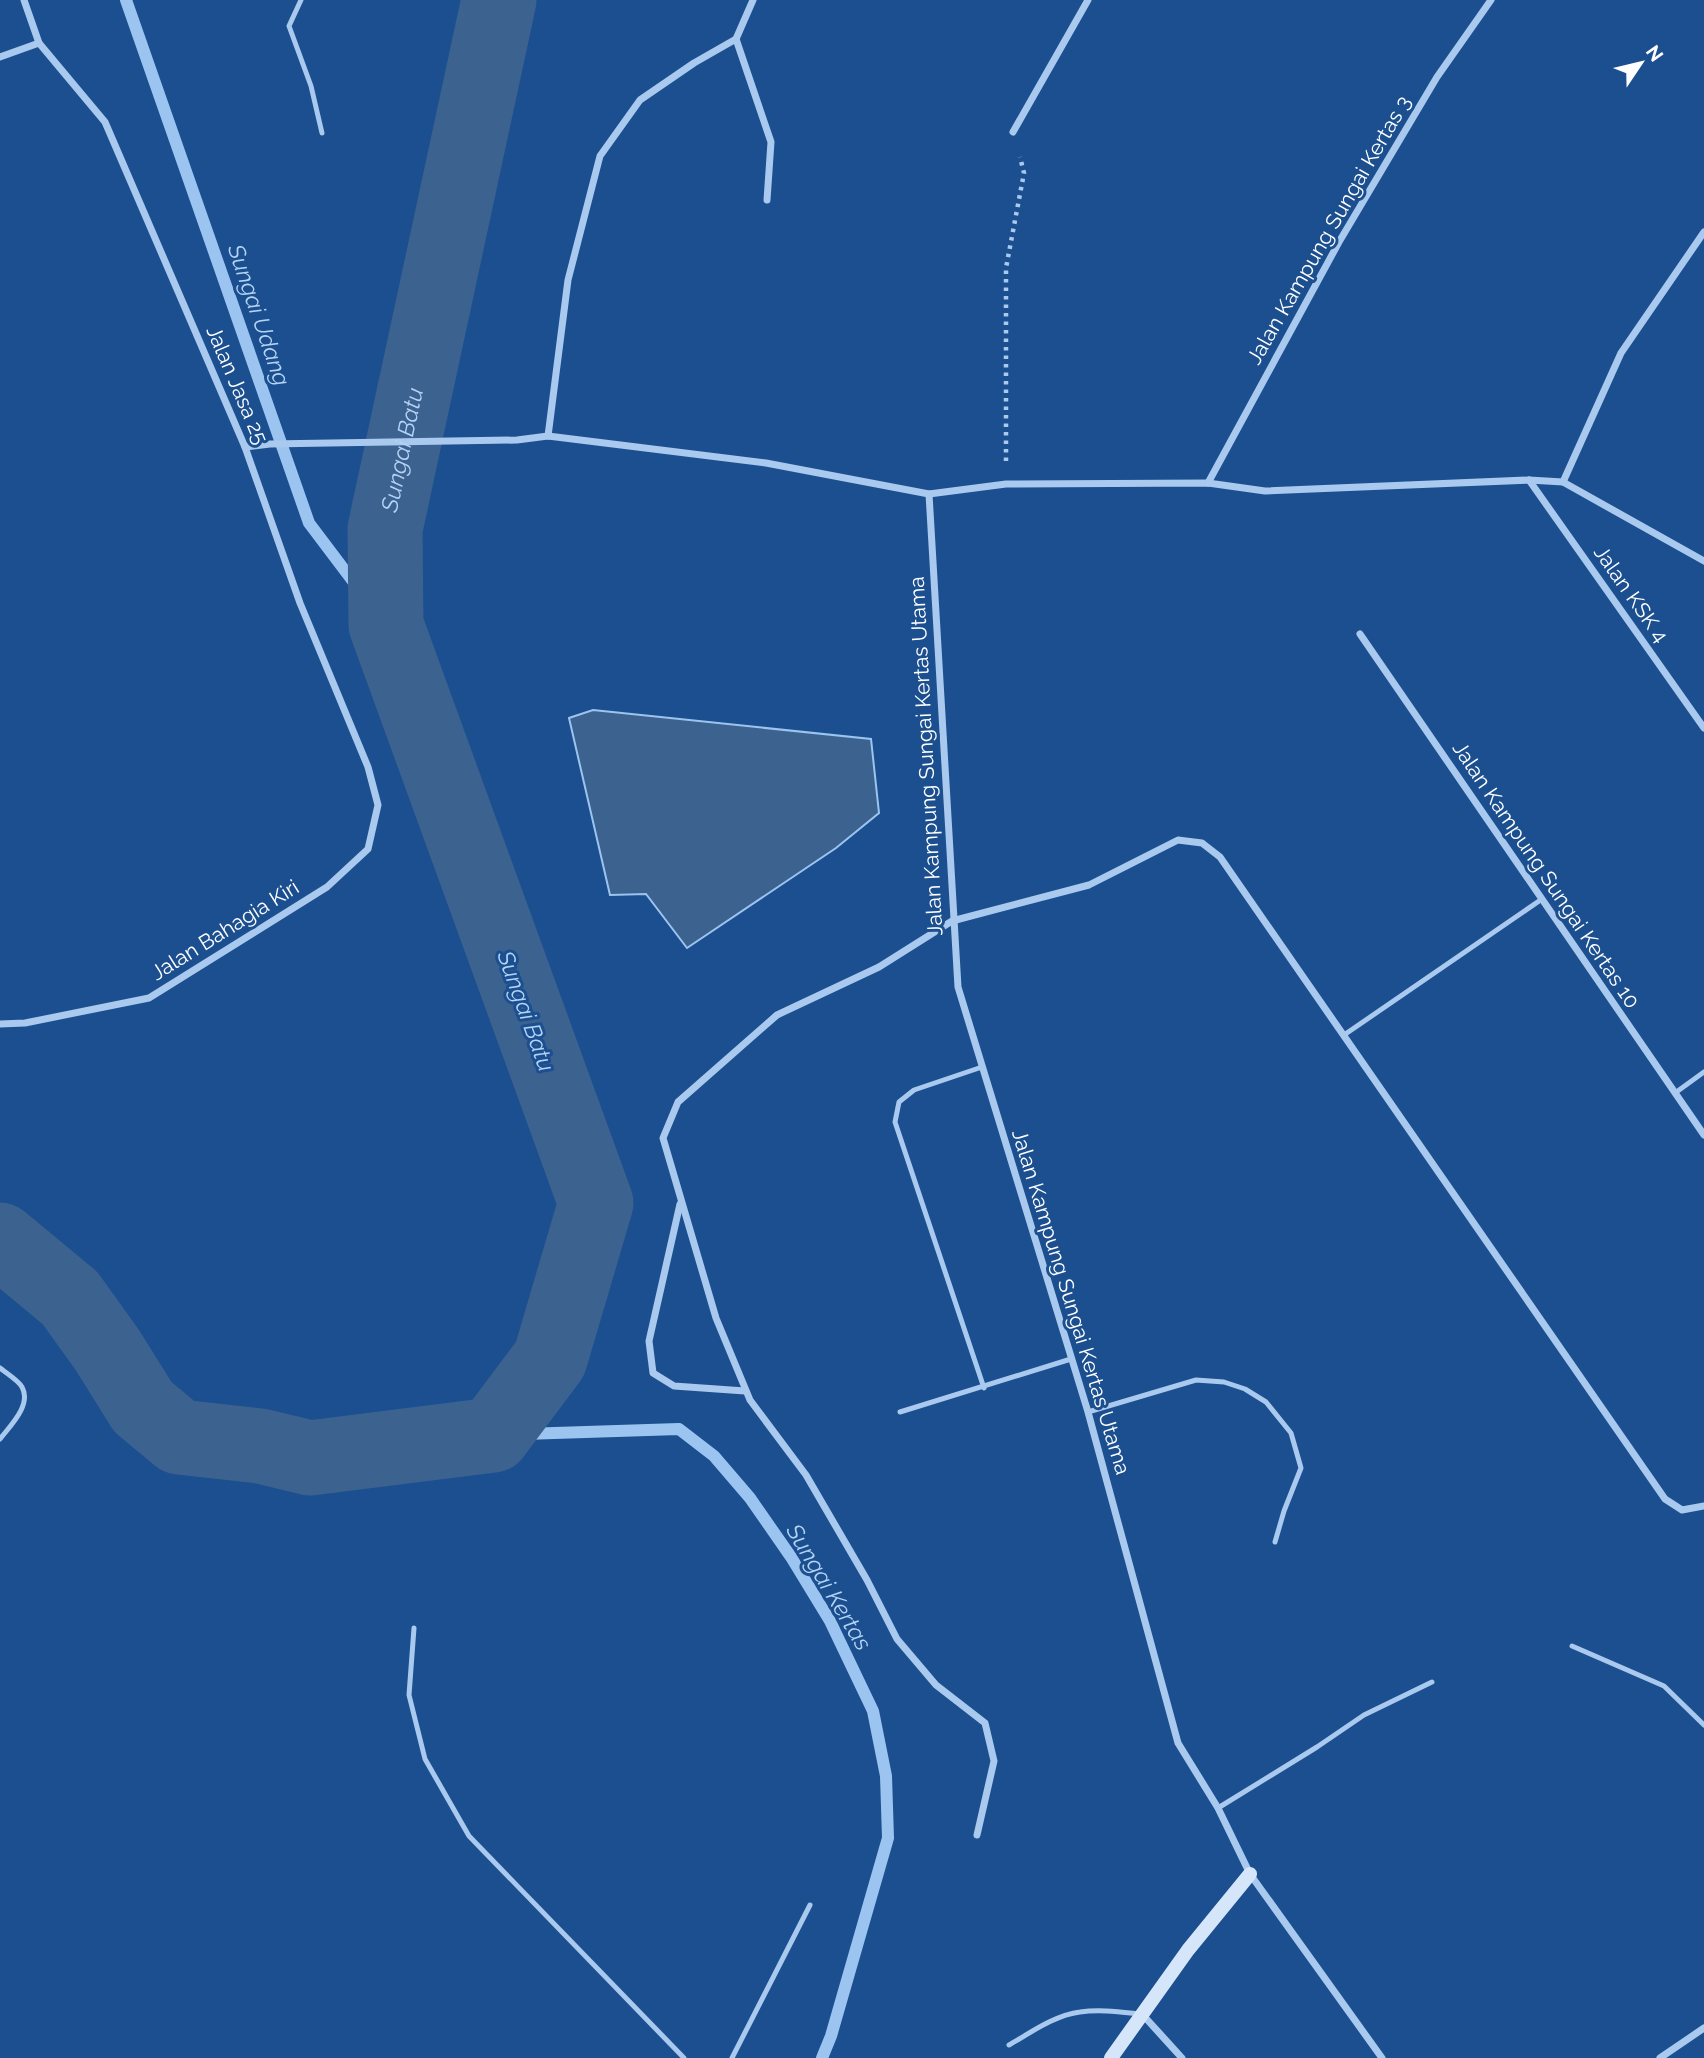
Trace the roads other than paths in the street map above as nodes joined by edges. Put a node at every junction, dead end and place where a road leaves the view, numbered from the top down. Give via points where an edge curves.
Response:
1 (24, 0) edge
2 (300, 0) edge
3 (753, 0) edge
4 (1088, 0) edge
5 (1491, 0) edge
6 (736, 39) junction
7 (39, 43) junction
8 (0, 57) edge
9 (1013, 132) road end
10 (322, 133) dead end
11 (767, 200) dead end
12 (1704, 232) edge
13 (548, 436) junction
14 (245, 447) junction
15 (1529, 480) junction
16 (1563, 482) junction
17 (1208, 483) junction
18 (929, 494) junction
19 (1704, 562) edge
20 (1360, 634) dead end
21 (1704, 728) edge
22 (378, 805) joint
23 (1542, 900) junction
24 (953, 921) junction
25 (0, 1024) edge
26 (1344, 1035) junction
27 (982, 1067) junction
28 (1704, 1072) edge
29 (1675, 1093) junction
30 (1704, 1135) edge
31 (681, 1200) junction
32 (1071, 1359) junction
33 (0, 1368) edge
34 (984, 1388) junction
35 (746, 1391) junction
36 (900, 1412) dead end
37 (1088, 1412) junction
38 (0, 1439) edge
39 (1704, 1506) edge
40 (1275, 1542) dead end
41 (414, 1628) dead end
42 (1572, 1646) dead end
43 (1432, 1682) dead end
44 (1704, 1725) edge
45 (1217, 1808) junction
46 (977, 1835) dead end
47 (1250, 1874) junction
48 (810, 1905) dead end
49 (1141, 2014) junction
50 (1704, 2028) edge
51 (1009, 2045) dead end
52 (684, 2058) edge
53 (732, 2058) edge
54 (1111, 2058) edge
55 (1182, 2058) edge
56 (1382, 2058) edge
57 (1660, 2058) edge

1 - 7 street, Jalan Jasa 25
2 - 10 lane via 289,26
3 - 6 street
4 - 9 street
5 - 17 street, Jalan Kampung Sungai Kertas 3 via 1437,77 1339,242
6 - 11 street via 771,142
6 - 13 street via 640,100 600,156 568,280
7 - 8 street
7 - 14 street, Jalan Jasa 25 via 105,122
12 - 16 street via 1620,353
13 - 14 street
13 - 18 street via 766,463
14 - 22 street, Jalan Jasa 25 via 300,603 368,767
15 - 16 street
15 - 17 street via 1265,491
15 - 21 street, Jalan KSK 4
16 - 19 street
17 - 18 street via 1006,484
18 - 24 street, Jalan Kampung Sungai Kertas Utama
20 - 23 street, Jalan Kampung Sungai Kertas 10
22 - 25 street, Jalan Bahagia Kiri via 368,849 327,887 149,998
23 - 26 lane
23 - 29 street, Jalan Kampung Sungai Kertas 10
24 - 26 street via 1088,886 1178,840 1202,843 1220,857
24 - 27 street, Jalan Kampung Sungai Kertas Utama via 958,987
24 - 31 street via 879,967 778,1015 678,1102 663,1138
26 - 39 street via 1665,1499 1682,1510
27 - 32 street, Jalan Kampung Sungai Kertas Utama
27 - 34 lane via 914,1090 899,1101 895,1122
28 - 29 lane
29 - 30 street, Jalan Kampung Sungai Kertas 10
31 - 35 street via 716,1318
31 - 35 street via 649,1341 653,1373 674,1386
32 - 34 lane
32 - 37 street, Jalan Kampung Sungai Kertas Utama
33 - 38 lane via 22,1386 25,1399
34 - 36 lane
35 - 46 street via 806,1475 897,1639 936,1685 985,1723 994,1762
37 - 40 lane via 1196,1380 1224,1382 1266,1402 1291,1433 1301,1468
37 - 45 street, Jalan Kampung Sungai Kertas Utama via 1178,1743
41 - 52 lane via 410,1695 425,1759 469,1836
42 - 44 lane via 1664,1686
43 - 45 lane via 1364,1715
45 - 47 street, Jalan Kampung Sungai Kertas Utama
47 - 49 street
47 - 56 street, Jalan Kampung Sungai Kertas Utama
48 - 53 lane
49 - 51 lane via 1077,2012
49 - 54 street
49 - 55 street
50 - 57 street

